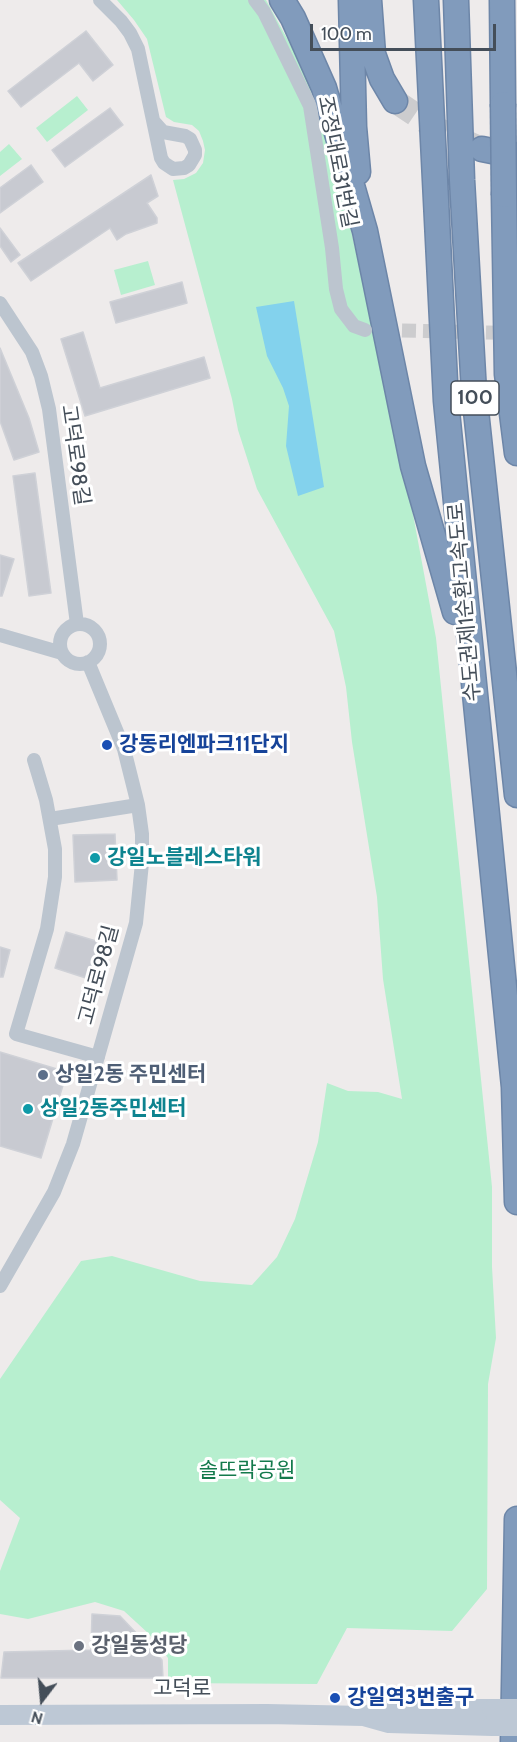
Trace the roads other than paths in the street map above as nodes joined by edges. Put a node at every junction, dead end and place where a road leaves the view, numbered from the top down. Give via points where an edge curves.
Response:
1 (100, 0) edge
2 (255, 0) edge
3 (282, 0) edge
4 (351, 0) edge
5 (369, 0) edge
6 (426, 0) edge
7 (456, 0) edge
8 (502, 0) edge
9 (396, 101) tunnel mouth
10 (154, 122) dead end
11 (482, 150) tunnel mouth
12 (517, 156) edge
13 (365, 231) junction
14 (0, 303) edge
15 (365, 330) tunnel mouth
16 (517, 453) edge
17 (77, 624) junction
18 (0, 635) edge
19 (62, 653) junction
20 (88, 662) junction
21 (472, 669) junction
22 (33, 760) dead end
23 (517, 795) edge
24 (138, 805) junction
25 (50, 819) junction
26 (98, 1058) junction
27 (517, 1202) edge
28 (0, 1286) edge
29 (517, 1519) edge
30 (517, 1709) edge
31 (0, 1715) edge
32 (492, 1717) junction
33 (517, 1726) edge
34 (513, 1742) edge

1 - 10 street via 126,27 138,49
2 - 15 street, 조정대로31번길 via 310,106 336,289 341,309 354,326
3 - 13 highway via 324,88
4 - 13 highway via 354,127
5 - 9 highway via 373,54
6 - 21 highway, 수도권제1순환고속도로 / 100 via 446,401
7 - 23 highway, 수도권제1순환고속도로 / 100 via 474,392
8 - 16 highway, bridge via 507,374
11 - 12 highway
13 - 21 highway via 413,466
14 - 17 street, 고덕로98길 via 32,352 41,376
17 - 19 street via 62,634
17 - 20 street via 94,629 100,640 95,658
18 - 19 street
19 - 20 street via 71,662
20 - 24 street, 고덕로98길 via 124,749
21 - 27 highway, 수도권제1순환고속도로 / 100 via 514,1087
22 - 25 street
24 - 25 street
24 - 26 street, 고덕로98길 via 142,863 136,923
25 - 26 street via 56,877 52,906 16,1034
26 - 28 street, 고덕로98길 via 73,1144 54,1192
29 - 34 highway
30 - 32 main road, 고덕로, bridge
31 - 32 main road, 고덕로 via 364,1716 388,1709
32 - 33 main road, 고덕로, bridge

